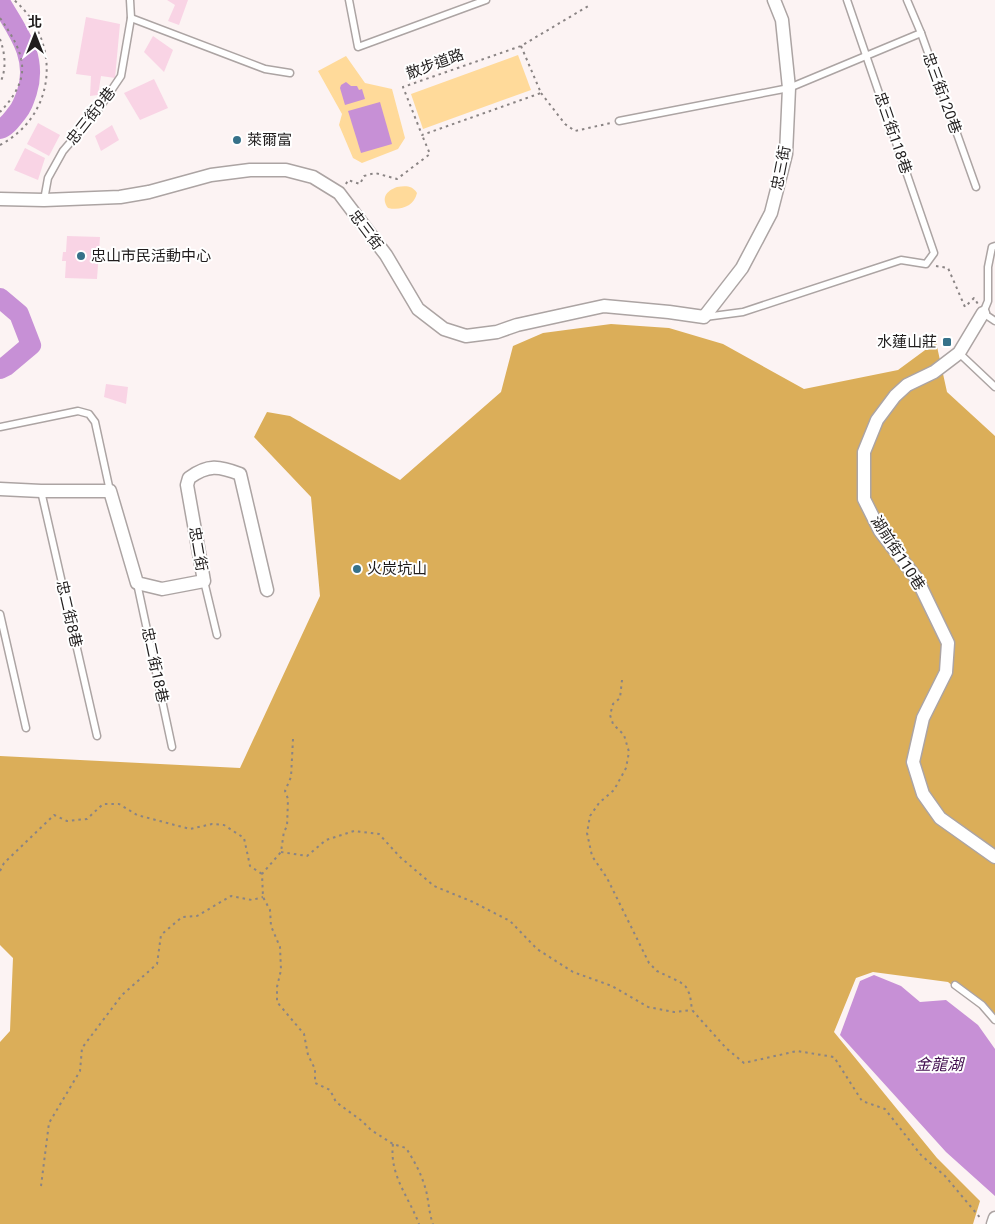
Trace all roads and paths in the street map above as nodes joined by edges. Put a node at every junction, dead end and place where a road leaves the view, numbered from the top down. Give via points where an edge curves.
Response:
1 (14, 0) edge
2 (130, 0) edge
3 (349, 0) edge
4 (486, 0) edge
5 (774, 0) edge
6 (847, 0) edge
7 (907, 0) edge
8 (590, 5) dead end
9 (0, 18) edge
10 (131, 18) junction
11 (921, 33) junction
12 (0, 40) edge
13 (521, 46) junction
14 (867, 55) junction
15 (290, 73) dead end
16 (0, 83) edge
17 (789, 88) junction
18 (542, 93) junction
19 (0, 112) edge
20 (619, 121) joint
21 (422, 134) junction
22 (0, 145) edge
23 (976, 187) dead end
24 (339, 193) junction
25 (0, 199) edge
26 (44, 200) junction
27 (995, 246) edge
28 (926, 264) junction
29 (965, 307) dead end
30 (983, 313) junction
31 (704, 317) junction
32 (995, 321) edge
33 (959, 353) junction
34 (995, 387) edge
35 (0, 427) edge
36 (0, 489) edge
37 (41, 491) junction
38 (110, 491) junction
39 (204, 581) junction
40 (137, 583) junction
41 (267, 590) dead end
42 (0, 614) edge
43 (217, 635) dead end
44 (622, 680) dead end
45 (26, 728) dead end
46 (97, 736) dead end
47 (293, 739) dead end
48 (172, 747) dead end
49 (281, 852) junction
50 (995, 857) edge
51 (0, 871) edge
52 (262, 874) junction
53 (263, 897) junction
54 (955, 986) dead end
55 (692, 1010) junction
56 (995, 1020) edge
57 (392, 1144) junction
58 (41, 1186) dead end
59 (995, 1219) edge
60 (419, 1224) edge
61 (433, 1224) edge
62 (986, 1224) edge
63 (993, 1224) edge

1 - 22 path via 38,28 46,56 47,75 44,93 32,117 15,137
2 - 10 lane, 忠三街9巷
3 - 4 lane via 358,47
5 - 17 street, 忠三街 via 782,20
6 - 14 lane, 忠三街118巷
7 - 11 lane, 忠三街120巷
8 - 13 path, 散步道路
9 - 19 path via 19,50 23,66 21,83 12,100
10 - 15 lane via 265,69
10 - 26 lane, 忠三街9巷 via 121,76 98,110 63,151 48,178
11 - 14 lane
11 - 23 lane, 忠三街120巷
12 - 16 path via 5,53
13 - 18 path
13 - 21 path, 散步道路 via 403,87
14 - 17 lane
14 - 28 lane, 忠三街118巷 via 934,253
17 - 20 lane
17 - 31 street, 忠三街 via 786,154 771,213 742,268
18 - 20 path via 565,124 575,131
18 - 21 path
21 - 24 path, 散步道路 via 430,154 397,179 375,172 364,176 360,184 348,180
24 - 26 street, 忠三街 via 324,183 286,170 250,170 211,174 120,197
24 - 31 street, 忠三街 via 386,255 418,309 444,329 466,336 497,332 604,306
25 - 26 street, 忠三街
27 - 30 lane via 992,247 988,267 988,301
28 - 29 path via 948,268
28 - 31 lane, 忠三街 via 900,260 743,312
30 - 32 lane
30 - 33 street, 湖前街110巷
33 - 34 lane
33 - 50 street, 湖前街110巷 via 934,372 907,385 877,420 864,452 864,499 880,531 917,579 948,643 946,672 923,718 913,762 923,794 940,818
35 - 38 lane via 78,411 89,414 95,422
36 - 37 street
37 - 38 street
37 - 46 lane, 忠二街8巷
38 - 40 street
39 - 40 street, 忠二街 via 162,589
39 - 41 street, 忠二街 via 187,486 189,478 196,473 223,467 240,474
39 - 43 lane
40 - 48 lane, 忠二街18巷
42 - 45 lane
44 - 55 path via 620,698 613,704 610,714 613,724 624,736 629,752 626,768 614,790 590,816 588,833 592,856 607,878 649,963 686,987
47 - 49 path via 291,777 285,791 288,799 287,827
49 - 52 path
49 - 55 path via 307,856 326,840 354,831 379,834 434,886 510,921 537,949 573,972 612,986 648,1007 674,1012
51 - 52 path via 4,863 54,815 66,821 87,819 104,804 119,804 137,815 190,829 224,825 244,838 250,866
52 - 53 path
53 - 57 path via 270,910 271,926 280,948 277,1002 304,1034 315,1069 315,1084 330,1090 336,1102
53 - 58 path via 252,900 231,896 197,916 182,917 161,935 157,964 122,995 82,1048 80,1071 49,1123
54 - 56 lane via 982,1005
55 - 62 path via 744,1064 797,1051 834,1056 862,1102 885,1109 921,1155 945,1176
57 - 60 path via 394,1173
57 - 61 path via 406,1148 412,1157 425,1185
59 - 63 street

